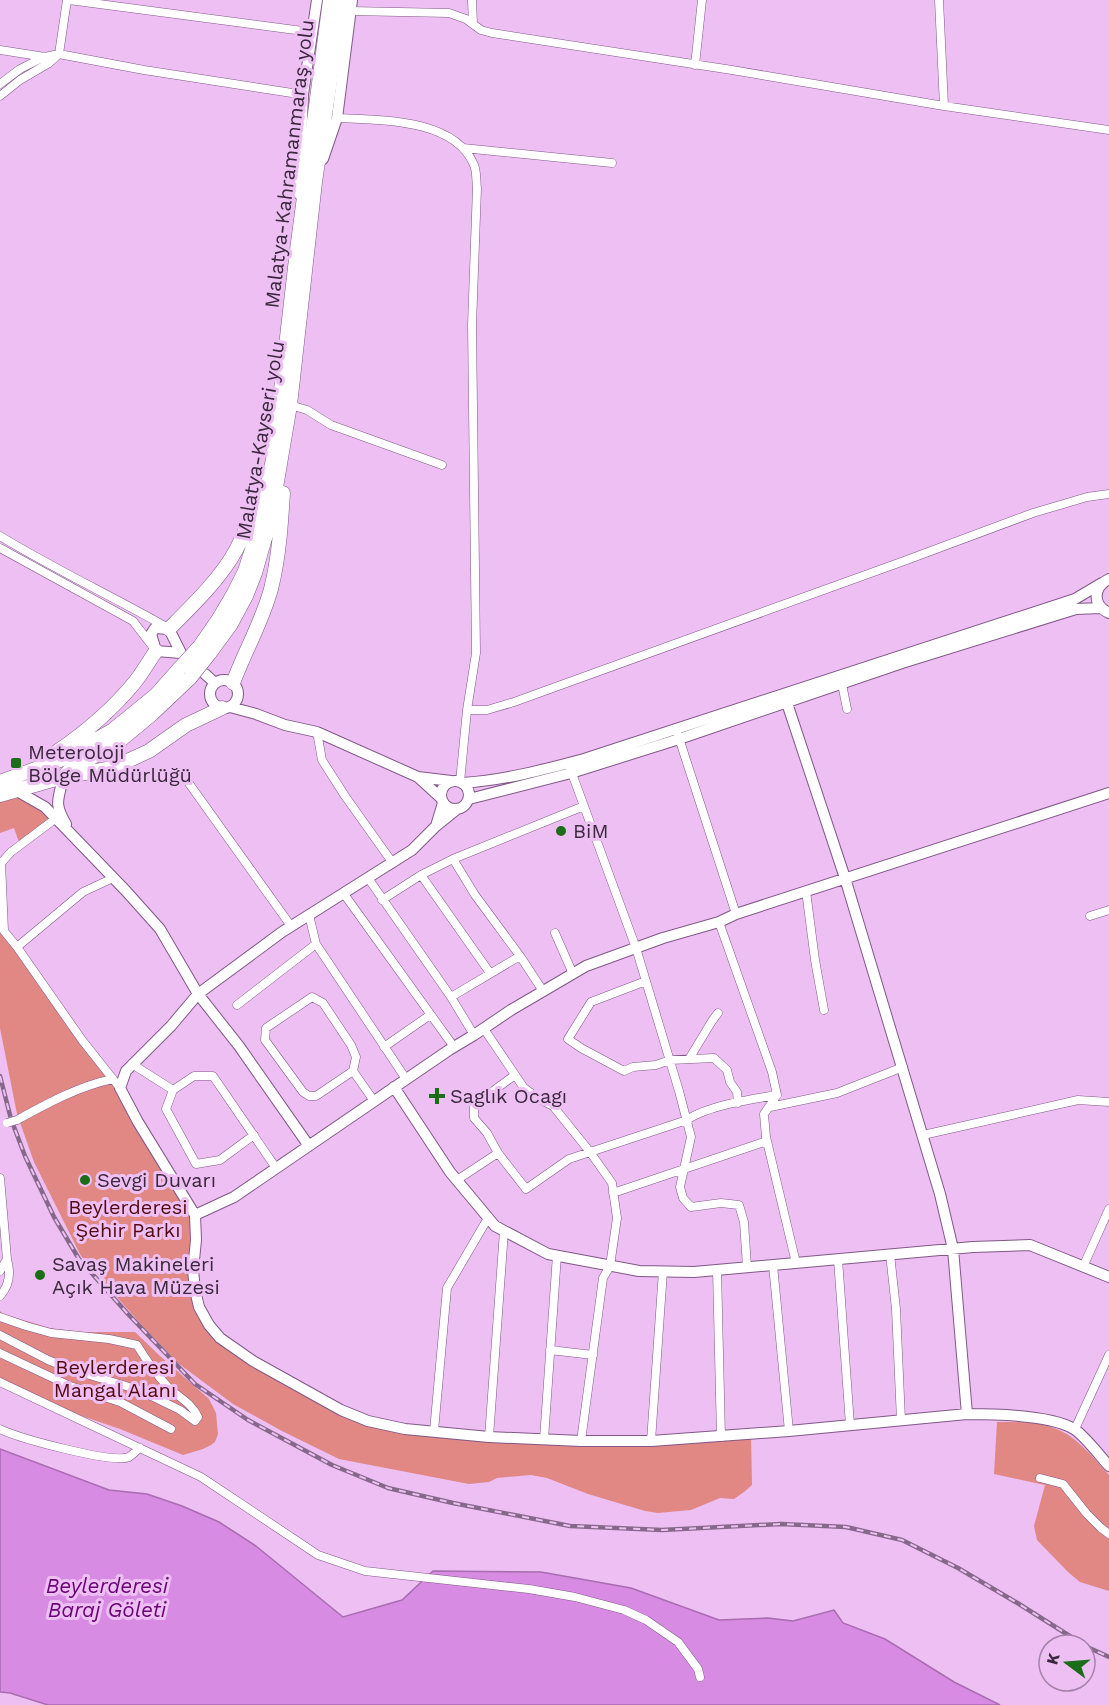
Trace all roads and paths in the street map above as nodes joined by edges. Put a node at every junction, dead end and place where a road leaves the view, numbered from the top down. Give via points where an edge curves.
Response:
1 (68, 0) edge
2 (317, 0) edge
3 (330, 0) edge
4 (472, 0) edge
5 (702, 0) edge
6 (939, 0) edge
7 (348, 4) edge
8 (473, 24) junction
9 (303, 31) dead end
10 (0, 50) edge
11 (59, 54) junction
12 (45, 57) junction
13 (695, 65) junction
14 (0, 84) edge
15 (292, 93) dead end
16 (0, 96) edge
17 (944, 106) junction
18 (337, 118) junction
19 (1109, 130) edge
20 (463, 148) junction
21 (612, 163) dead end
22 (315, 182) junction
23 (297, 250) junction
24 (290, 405) junction
25 (273, 459) junction
26 (442, 465) dead end
27 (1109, 494) edge
28 (0, 536) edge
29 (0, 548) edge
30 (1107, 580) edge
31 (1105, 610) edge
32 (169, 629) junction
33 (204, 650) junction
34 (156, 651) junction
35 (185, 673) junction
36 (205, 674) dead end
37 (841, 679) junction
38 (215, 683) junction
39 (236, 690) junction
40 (786, 698) junction
41 (226, 708) junction
42 (847, 709) dead end
43 (467, 710) junction
44 (256, 714) junction
45 (317, 732) junction
46 (678, 734) junction
47 (570, 768) junction
48 (19, 775) junction
49 (63, 777) junction
50 (418, 777) junction
51 (0, 782) edge
52 (188, 782) dead end
53 (457, 782) junction
54 (17, 791) junction
55 (1109, 793) edge
56 (0, 795) edge
57 (469, 799) junction
58 (442, 801) junction
59 (584, 806) junction
60 (457, 809) junction
61 (58, 816) junction
62 (435, 826) junction
63 (453, 859) junction
64 (392, 862) junction
65 (421, 875) junction
66 (113, 878) junction
67 (368, 878) junction
68 (845, 878) junction
69 (806, 891) junction
70 (344, 894) junction
71 (382, 900) junction
72 (1109, 910) edge
73 (736, 914) junction
74 (309, 915) junction
75 (1090, 916) dead end
76 (719, 922) junction
77 (291, 926) junction
78 (555, 933) dead end
79 (316, 944) junction
80 (17, 947) junction
81 (636, 948) junction
82 (520, 956) junction
83 (490, 973) junction
84 (573, 974) junction
85 (646, 981) junction
86 (543, 992) junction
87 (198, 994) junction
88 (451, 997) junction
89 (237, 1005) dead end
90 (824, 1010) dead end
91 (718, 1013) dead end
92 (430, 1015) junction
93 (479, 1032) junction
94 (384, 1047) junction
95 (454, 1047) junction
96 (689, 1059) junction
97 (670, 1060) junction
98 (132, 1064) junction
99 (903, 1067) junction
100 (353, 1071) junction
101 (515, 1075) junction
102 (113, 1079) junction
103 (406, 1079) junction
104 (120, 1088) junction
105 (394, 1088) junction
106 (173, 1090) junction
107 (777, 1095) junction
108 (374, 1101) junction
109 (1109, 1102) edge
110 (738, 1103) junction
111 (770, 1107) junction
112 (687, 1120) junction
113 (4, 1125) edge
114 (254, 1135) junction
115 (923, 1135) junction
116 (766, 1140) junction
117 (309, 1146) junction
118 (590, 1152) junction
119 (498, 1153) junction
120 (276, 1168) junction
121 (684, 1169) junction
122 (668, 1173) junction
123 (0, 1178) edge
124 (457, 1180) junction
125 (680, 1187) junction
126 (613, 1193) junction
127 (1109, 1209) edge
128 (195, 1215) junction
129 (488, 1218) junction
130 (504, 1231) junction
131 (953, 1249) junction
132 (890, 1254) junction
133 (557, 1256) junction
134 (7, 1259) junction
135 (838, 1259) junction
136 (796, 1263) junction
137 (773, 1265) junction
138 (610, 1266) junction
139 (747, 1267) junction
140 (1083, 1267) junction
141 (0, 1270) edge
142 (717, 1270) junction
143 (663, 1271) junction
144 (1109, 1277) edge
145 (0, 1296) edge
146 (0, 1317) edge
147 (0, 1335) edge
148 (550, 1350) junction
149 (0, 1353) edge
150 (593, 1355) junction
151 (1109, 1355) edge
152 (0, 1382) edge
153 (967, 1414) junction
154 (901, 1420) junction
155 (850, 1425) junction
156 (171, 1429) dead end
157 (1075, 1429) junction
158 (0, 1430) edge
159 (434, 1431) junction
160 (789, 1431) junction
161 (489, 1437) junction
162 (721, 1437) junction
163 (544, 1439) junction
164 (581, 1441) junction
165 (651, 1441) junction
166 (140, 1448) junction
167 (1109, 1466) edge
168 (1040, 1478) dead end
169 (1109, 1534) edge
170 (700, 1677) dead end

1 - 9 street
1 - 11 street
2 - 23 street via 303,93
3 - 23 highway, Malatya-Kahramanmaraş yolu
4 - 8 street
5 - 13 street
6 - 17 street
7 - 8 street via 449,13
7 - 18 street
7 - 22 highway, Malatya-Kayseri yolu
8 - 13 street via 492,33
10 - 12 street
11 - 12 street
11 - 15 street
11 - 16 street
12 - 14 street
13 - 17 street
17 - 19 street
18 - 20 street via 427,128
18 - 22 street
20 - 21 street
20 - 43 street via 474,166 477,188 472,325 476,653
22 - 24 highway, Malatya-Kayseri yolu
23 - 25 highway, Malatya-Kahramanmaraş yolu
24 - 26 street via 331,425
24 - 33 highway, Malatya-Kayseri yolu via 271,518 255,573 231,624
24 - 39 highway via 275,568 255,635 243,656
25 - 32 highway via 236,551
25 - 33 highway, Malatya-Kahramanmaraş yolu via 260,525 244,571
27 - 43 street via 1033,513 514,702 487,710
28 - 32 street
29 - 34 street via 133,621
30 - 31 street via 1096,596
30 - 37 street via 1075,599
31 - 37 street via 1076,609
32 - 34 street via 155,628 151,634
32 - 34 street via 181,653
33 - 35 highway, Malatya-Kayseri yolu, bridge
34 - 48 highway via 110,710 72,742
35 - 48 highway via 113,729 60,759
35 - 49 highway, Malatya-Kayseri yolu via 153,713 117,743
36 - 38 street
37 - 40 street
37 - 42 street
38 - 39 street via 224,680
38 - 41 street via 210,696 214,704
39 - 41 street via 237,701
39 - 44 street
40 - 46 street
40 - 68 street
41 - 44 street
41 - 49 highway via 186,725 149,750 112,768
43 - 53 street
44 - 45 street
45 - 50 street
45 - 64 street via 322,760
46 - 47 street
46 - 73 street
47 - 53 street via 490,781
47 - 57 street
47 - 59 street
48 - 51 highway
49 - 54 highway, Malatya-Kayseri yolu
49 - 61 street
50 - 53 street
50 - 58 street
52 - 77 street
53 - 57 street via 468,789
53 - 58 street via 442,789
54 - 56 highway, Malatya-Kayseri yolu
54 - 61 street
55 - 68 street
57 - 60 street
58 - 60 street
58 - 62 street
59 - 63 street
59 - 81 street
60 - 62 street
61 - 66 street
61 - 80 street via 1,863 4,931
62 - 64 street via 412,850
63 - 65 street
63 - 82 street
64 - 67 street
65 - 71 street
65 - 83 street
66 - 80 street via 83,892
66 - 87 street via 160,929
67 - 70 street
67 - 71 street
68 - 69 street
68 - 99 street
69 - 73 street
69 - 90 street
70 - 74 street
70 - 92 street
71 - 88 street
72 - 75 street
73 - 76 street
74 - 77 street
74 - 79 street
76 - 81 street
76 - 107 street
77 - 87 street
78 - 84 street
79 - 89 street
79 - 94 street
80 - 102 street
81 - 84 street
81 - 85 street
82 - 83 street
82 - 86 street
83 - 88 street
84 - 86 street
85 - 97 street
85 - 97 street via 591,1002 568,1039 624,1071
86 - 93 street
87 - 98 street
87 - 117 street
88 - 93 street
91 - 96 street
92 - 94 street
92 - 95 street
93 - 95 street
93 - 101 street
94 - 103 street
95 - 103 street
96 - 97 street
96 - 110 street via 714,1058 728,1070
97 - 112 street
98 - 104 street
98 - 106 street
99 - 111 street via 837,1093
99 - 115 street
100 - 100 street via 316,1096 309,1096 265,1040 266,1028 312,997 323,1003 351,1045 356,1057
100 - 108 street
101 - 118 street via 524,1088 553,1106
101 - 119 street via 474,1105 474,1118
102 - 104 street
102 - 113 street, bridge via 94,1083
103 - 105 street
104 - 128 street
105 - 108 street
105 - 124 street
106 - 114 street via 194,1076 213,1076
106 - 114 street via 166,1109 196,1164 219,1160
107 - 110 street
107 - 111 street
108 - 117 street
109 - 115 street via 1078,1100
110 - 112 street
111 - 116 street via 764,1114
112 - 118 street
112 - 121 street via 691,1137
114 - 120 street
115 - 131 street
116 - 121 street
116 - 136 street
117 - 120 street
118 - 119 street via 569,1159 526,1189
118 - 126 street via 612,1183
119 - 124 street
120 - 128 street via 234,1197
121 - 122 street
121 - 125 street
122 - 125 street
122 - 126 street
123 - 134 street
124 - 129 street
125 - 139 street via 682,1198 691,1207 739,1205
126 - 138 street via 617,1218
127 - 140 street
128 - 159 street via 195,1290 199,1307 220,1338 341,1410 384,1425
129 - 130 street
129 - 159 street via 447,1288
130 - 133 street
130 - 161 street
131 - 132 street
131 - 140 street via 1030,1245
131 - 153 street
132 - 135 street
132 - 154 street
133 - 138 street
133 - 148 street
134 - 141 street
134 - 145 street via 9,1281
135 - 136 street
135 - 155 street
136 - 137 street
137 - 139 street
137 - 160 street
138 - 143 street
138 - 150 street via 603,1278
139 - 142 street
140 - 144 street
142 - 143 street
142 - 162 street
143 - 165 street
146 - 147 street via 51,1333 137,1345 152,1368 195,1409 198,1417 195,1421 138,1390 70,1369
148 - 150 street
148 - 163 street
149 - 156 street via 70,1386 120,1402
150 - 164 street
151 - 157 street
152 - 166 street
153 - 154 street
153 - 157 street via 1047,1420
154 - 155 street
155 - 160 street
157 - 167 street
158 - 166 street via 100,1456 129,1457
159 - 161 street
160 - 162 street
161 - 163 street
162 - 165 street
163 - 164 street
164 - 165 street
166 - 170 street via 201,1477 318,1554 365,1572 529,1589 624,1610 678,1642
168 - 169 street via 1063,1484

